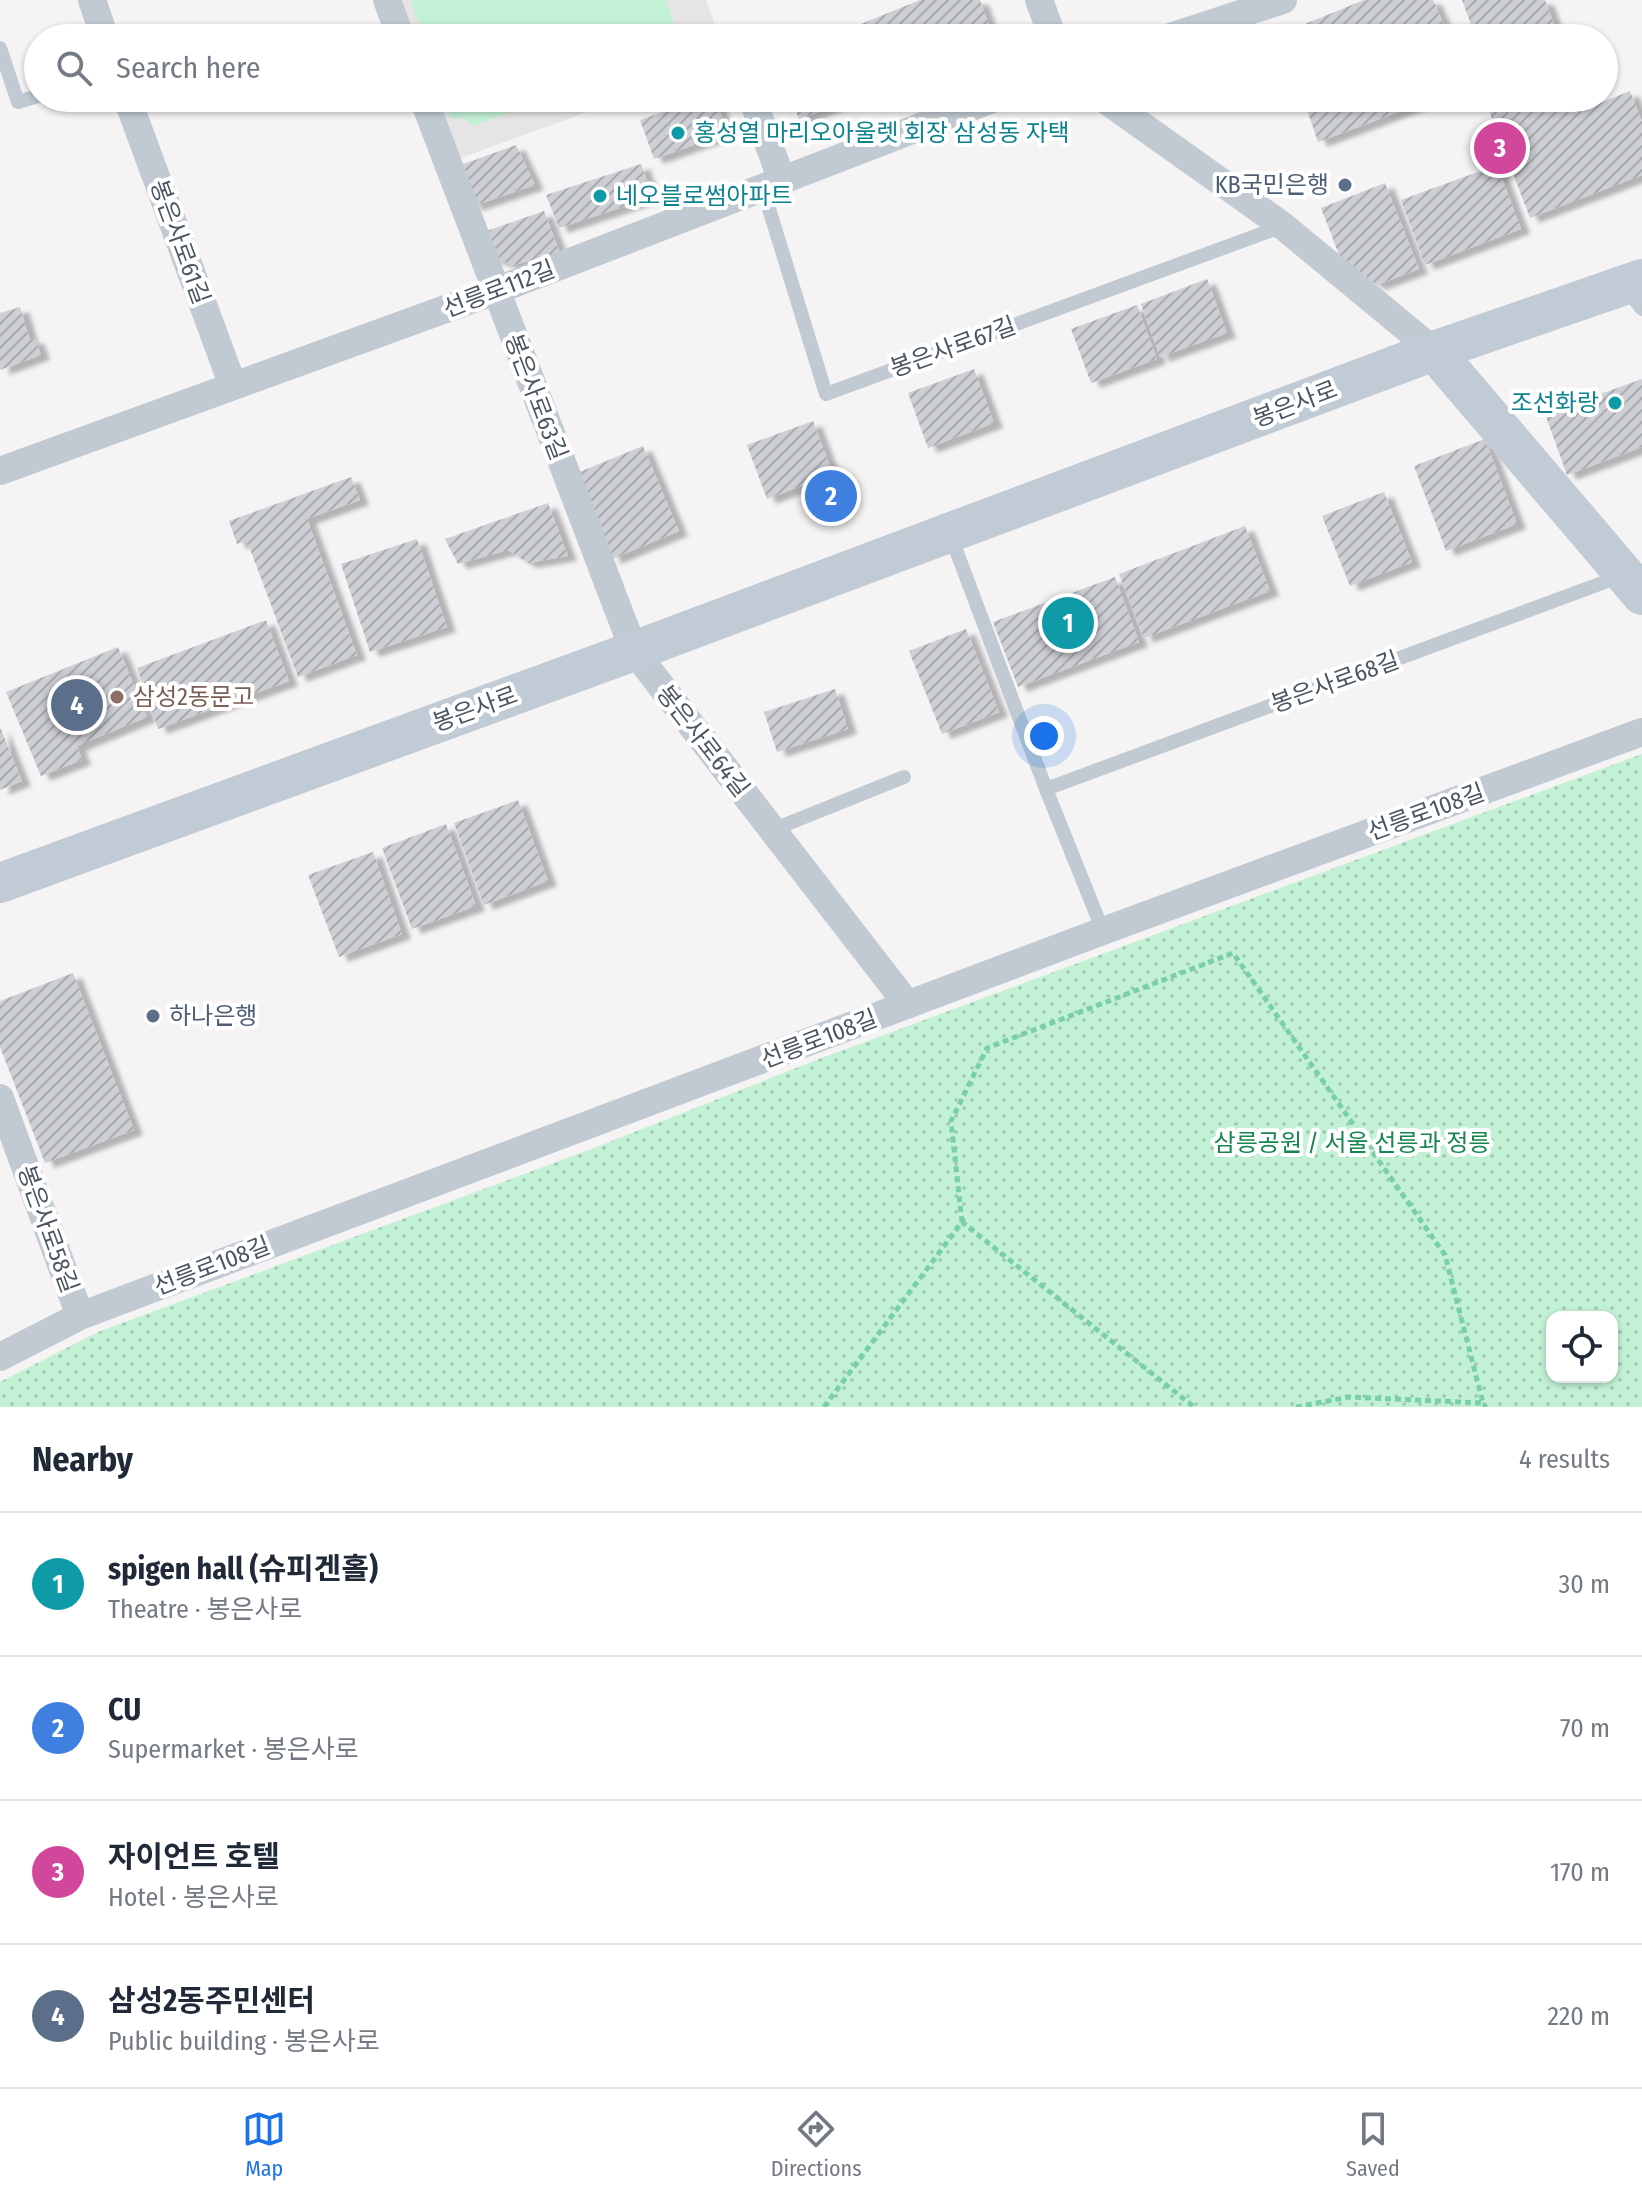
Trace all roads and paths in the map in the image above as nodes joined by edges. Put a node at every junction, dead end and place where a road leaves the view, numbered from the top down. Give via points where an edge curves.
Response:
1 (92, 0) edge
2 (387, 0) edge
3 (1039, 0) edge
4 (1283, 0) edge
5 (100, 24) edge
6 (396, 24) edge
7 (1048, 24) edge
8 (1210, 24) edge
9 (0, 48) edge
10 (24, 100) edge
11 (132, 112) edge
12 (428, 112) edge
13 (755, 112) edge
14 (958, 112) edge
15 (1123, 112) edge
16 (772, 182) junction
17 (1283, 226) junction
18 (495, 291) junction
19 (1636, 291) edge
20 (1434, 351) junction
21 (233, 386) junction
22 (0, 471) edge
23 (950, 534) junction
24 (1633, 585) edge
25 (634, 651) junction
26 (1642, 732) edge
27 (904, 777) dead end
28 (1046, 789) junction
29 (772, 830) junction
30 (0, 883) edge
31 (1103, 931) junction
32 (908, 1005) junction
33 (0, 1098) edge
34 (962, 1222) junction
35 (80, 1316) junction
36 (0, 1357) edge
37 (1485, 1405) edge
38 (824, 1407) edge
39 (1194, 1407) edge
40 (1296, 1407) edge

1 - 5 street
2 - 6 street
3 - 7 street
4 - 8 street
9 - 10 lane via 18,102
11 - 21 street, 봉은사로61길
12 - 18 street, 봉은사로63길
13 - 16 street
14 - 16 street, 선릉로112길
15 - 17 street
16 - 17 lane, 봉은사로67길 via 826,394
16 - 18 street, 선릉로112길
17 - 20 street
18 - 21 street, 선릉로112길
18 - 25 street, 봉은사로63길
19 - 20 main road, 봉은사로
20 - 23 main road, 봉은사로
20 - 24 main road, 봉은사로68길
21 - 22 street, 선릉로112길
23 - 25 main road, 봉은사로
23 - 28 lane
24 - 28 lane, 봉은사로68길
25 - 29 street, 봉은사로64길
25 - 30 main road, 봉은사로
26 - 31 street, 선릉로108길
27 - 29 lane
28 - 31 lane
29 - 32 street, 봉은사로64길
31 - 32 street, 선릉로108길
32 - 35 street, 선릉로108길
33 - 35 street, 봉은사로58길
34 - 37 path via 951,1121 987,1048 1233,953 1445,1255
34 - 38 path
34 - 39 path
35 - 36 street, 선릉로108길
37 - 40 path via 1349,1397

